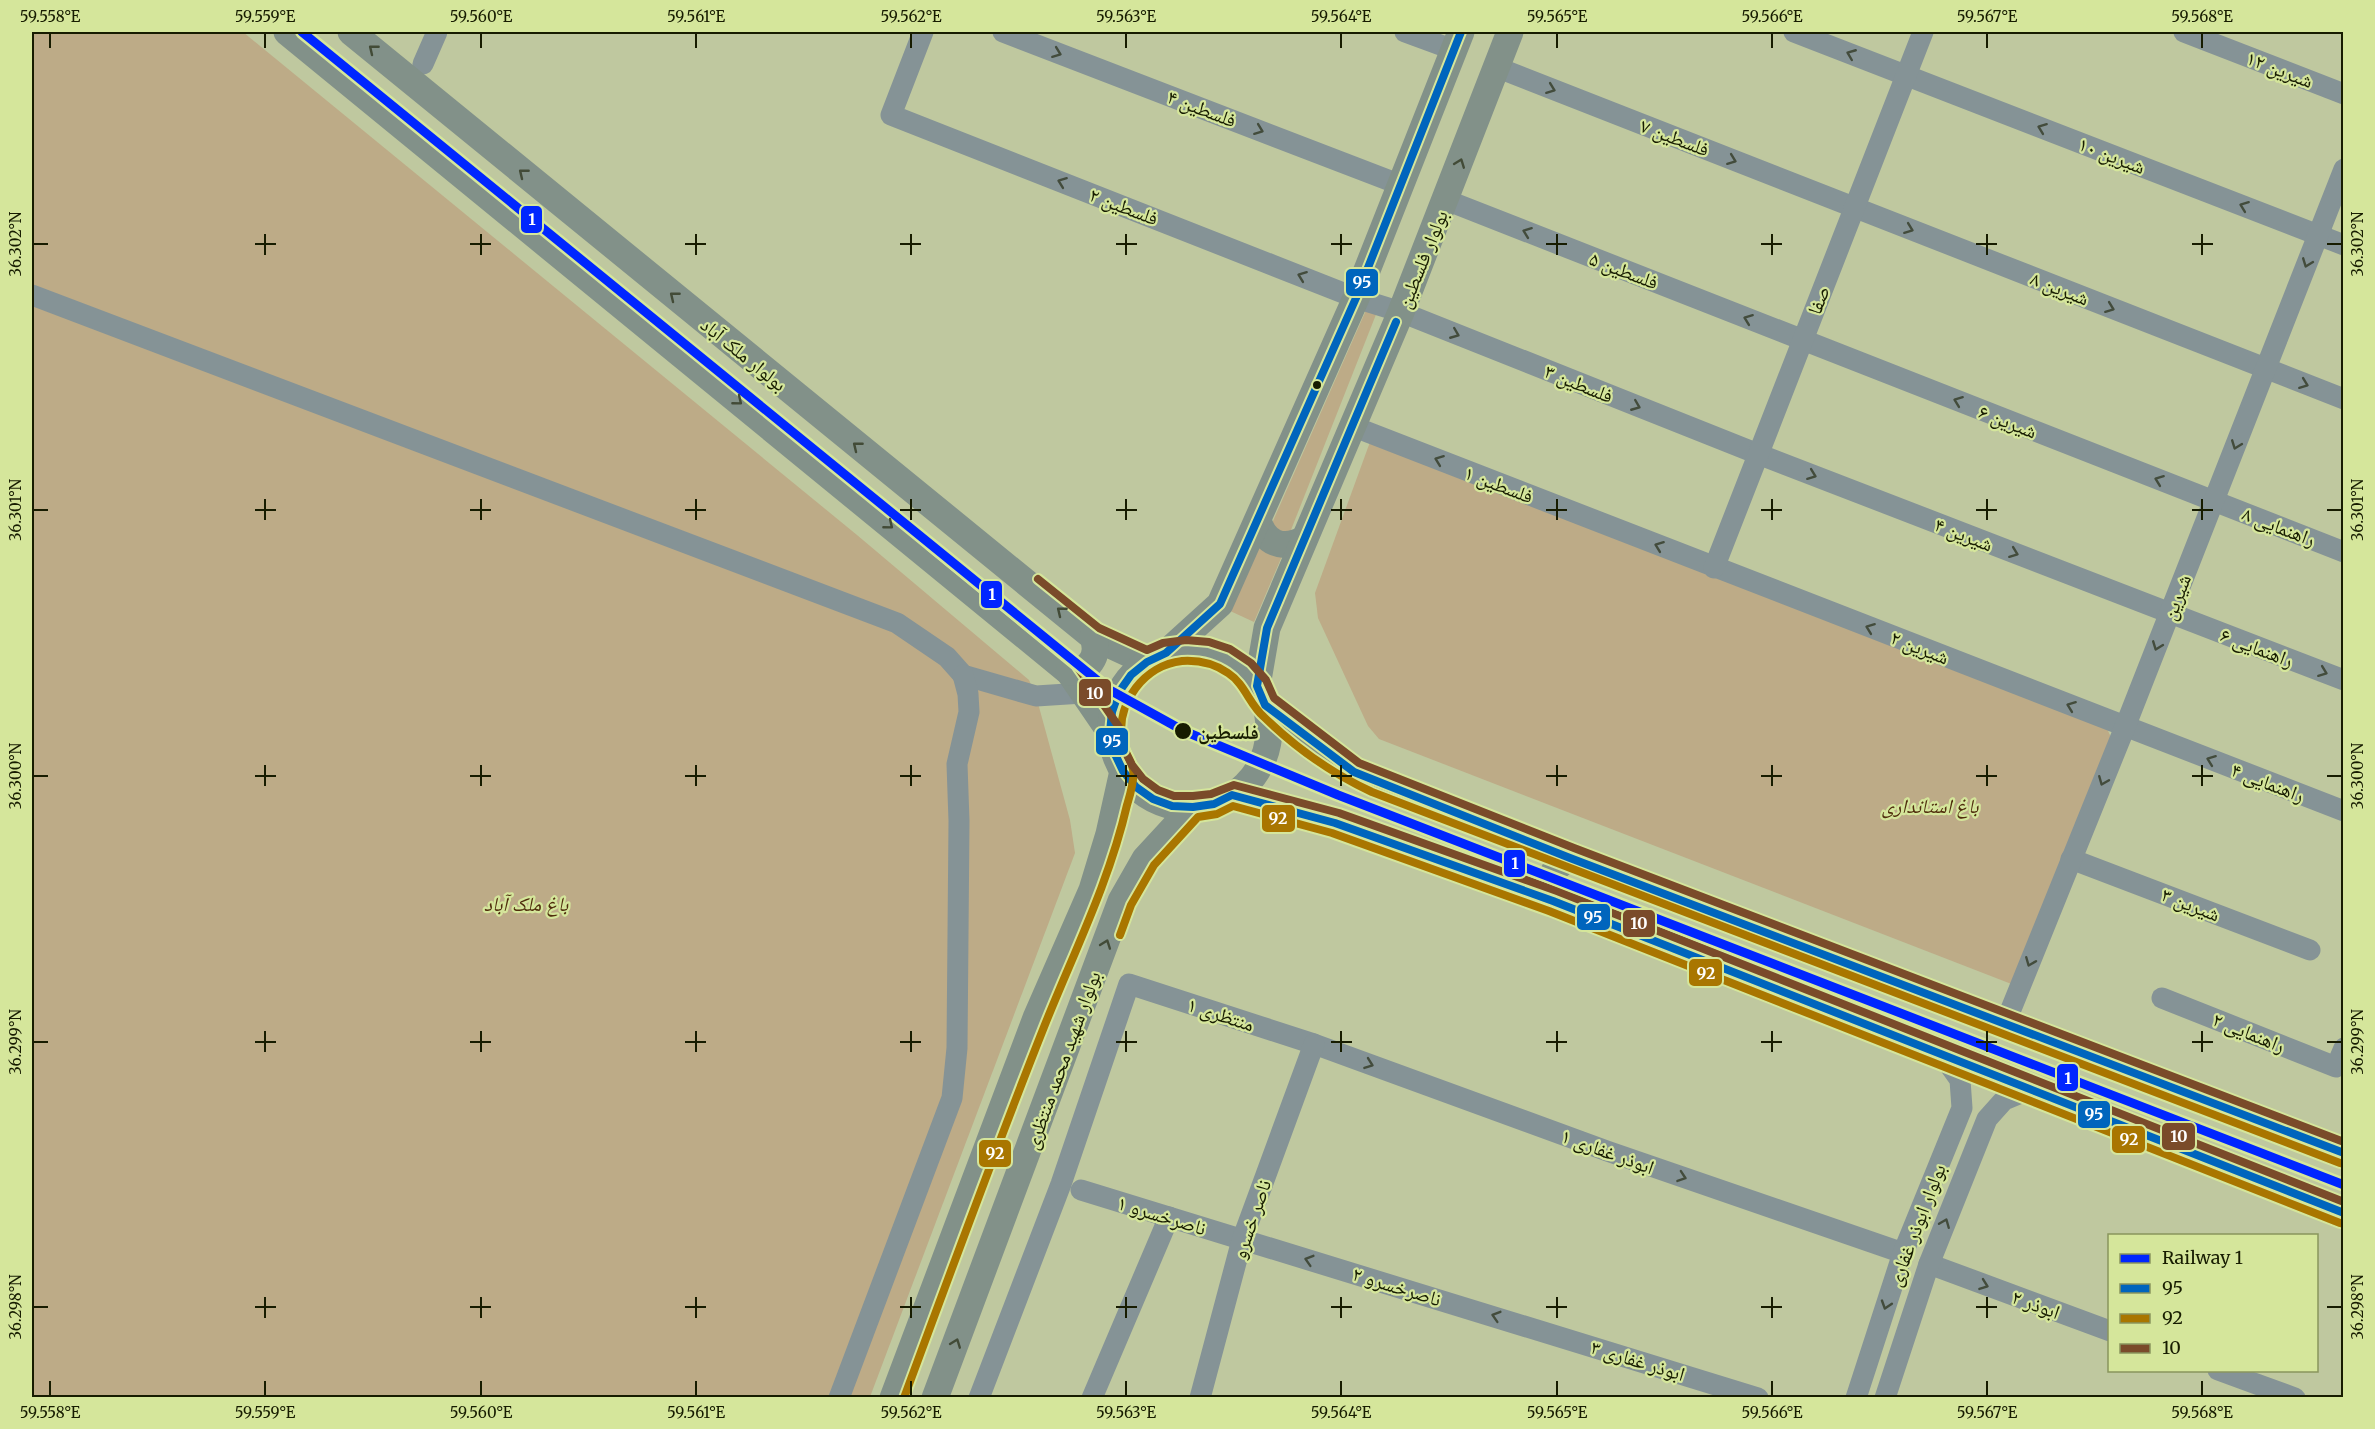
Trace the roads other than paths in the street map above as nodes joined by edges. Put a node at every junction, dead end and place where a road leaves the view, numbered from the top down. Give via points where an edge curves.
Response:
1 (287, 32) edge
2 (351, 32) edge
3 (437, 32) edge
4 (923, 32) edge
5 (1003, 32) edge
6 (1405, 32) edge
7 (1510, 32) edge
8 (1794, 32) edge
9 (1923, 32) edge
10 (2184, 32) edge
11 (1457, 41) edge
12 (423, 64) dead end
13 (1496, 67) junction
14 (1905, 75) junction
15 (2343, 94) edge
16 (2343, 169) edge
17 (1401, 185) junction
18 (1446, 200) junction
19 (1854, 207) junction
20 (2318, 235) junction
21 (2343, 245) edge
22 (32, 295) edge
23 (1356, 298) junction
24 (1401, 312) junction
25 (1802, 340) junction
26 (2265, 369) junction
27 (2343, 399) edge
28 (1352, 426) junction
29 (1758, 454) junction
30 (2214, 501) junction
31 (1258, 519) junction
32 (1304, 539) junction
33 (2343, 552) edge
34 (1714, 568) junction
35 (2170, 613) junction
36 (1093, 637) junction
37 (1156, 658) junction
38 (963, 675) junction
39 (2343, 680) edge
40 (1076, 682) junction
41 (1261, 695) junction
42 (2125, 727) junction
43 (1110, 732) junction
44 (1123, 771) junction
45 (1232, 795) junction
46 (1193, 807) junction
47 (2343, 811) edge
48 (1570, 858) junction
49 (2071, 859) junction
50 (1553, 901) junction
51 (2310, 950) dead end
52 (2162, 998) dead end
53 (1036, 1018) junction
54 (2005, 1023) junction
55 (1073, 1034) junction
56 (1314, 1044) junction
57 (1943, 1056) junction
58 (2340, 1057) edge
59 (2028, 1090) junction
60 (1962, 1108) junction
61 (1987, 1119) junction
62 (2343, 1153) edge
63 (1081, 1190) dead end
64 (2343, 1213) edge
65 (1168, 1217) junction
66 (1242, 1240) junction
67 (1903, 1253) junction
68 (1929, 1264) junction
69 (2108, 1331) edge
70 (1552, 1333) joint
71 (2221, 1372) edge
72 (838, 1398) edge
73 (893, 1398) edge
74 (935, 1398) edge
75 (979, 1398) edge
76 (1092, 1398) edge
77 (1200, 1398) edge
78 (1758, 1398) edge
79 (1857, 1398) edge
80 (1886, 1398) edge
81 (2295, 1398) edge

1 -> 40 main road, بولوار ملک آباد
36 -> 2 main road, بولوار ملک آباد
3 - 12 street
23 -> 4 street, فلسطین ۲ via 891,115
5 -> 17 street, فلسطین ۴
6 - 11 street
7 - 13 main road, بولوار فلسطین
14 -> 8 street, شیرین ۱۰
9 - 14 street, صفا
10 - 15 street, شیرین ۱۲
11 - 17 main road
18 -> 13 main road, بولوار فلسطین
13 -> 19 street, فلسطین ۷
14 - 19 street, صفا
20 -> 14 street, شیرین ۱۰
16 - 20 street, شیرین
17 - 23 main road
18 - 24 main road, بولوار فلسطین
25 -> 18 street, فلسطین ۵
19 - 25 street, صفا
19 -> 26 street, شیرین ۸
20 - 21 street, شیرین ۱۰
20 -> 26 street, شیرین
22 - 38 street via 897,623 947,657
23 - 24 street, فلسطین ۲
23 - 31 main road
24 - 28 main road, بولوار فلسطین
24 -> 29 street, فلسطین ۳
25 - 29 street, صفا
30 -> 25 street, شیرین ۶
26 -> 27 street, شیرین ۸
26 -> 30 street, شیرین
28 - 32 main road, بولوار فلسطین
34 -> 28 street, فلسطین ۱
29 - 34 street, صفا
29 -> 35 street, شیرین ۴
30 - 33 street, راهنمایی ۸
30 - 35 street, شیرین
31 - 32 main road via 1260,530 1275,543 1285,546
31 - 37 main road via 1220,604
32 - 41 main road, بولوار فلسطین via 1267,628
42 -> 34 street, شیرین ۲
35 -> 39 street, راهنمایی ۶
35 -> 42 street, شیرین
36 - 37 main road, بولوار ملک آباد
36 - 40 main road via 1094,659
37 - 41 main road via 1186,650 1226,658 1243,670
37 - 43 main road via 1131,675 1119,692
38 - 40 street via 1036,696
38 - 72 street via 969,712 957,764 957,1048 952,1098
40 - 43 main road, بولوار ملک آباد
41 - 45 main road via 1269,725 1267,746 1248,782
41 - 48 main road via 1354,772
47 -> 42 street, راهنمایی ۴
42 -> 49 street, شیرین
43 - 44 main road
44 - 46 main road via 1153,799 1172,806
44 - 53 main road, بولوار شهید محمد منتظری via 1092,890
45 - 46 main road via 1214,804
45 - 50 main road via 1335,823
55 -> 46 main road, بولوار شهید محمد منتظری via 1121,901 1145,859
48 - 50 main road via 1551,875
48 - 54 main road
49 - 51 street, شیرین ۳
49 -> 54 street, شیرین
50 - 57 main road
52 - 58 street, راهنمایی ۲
53 - 55 main road
53 - 73 main road, بولوار شهید محمد منتظری
54 - 62 main road
74 -> 55 main road, بولوار شهید محمد منتظری
56 - 66 street, ناصر خسرو
56 -> 67 street, ابوذر غفاری ۱
56 - 75 street, منتظری ۱ via 1129,984 1060,1184
57 - 59 main road
57 - 60 street, بولوار ابوذر غفاری via 1960,1080
59 - 61 street, بولوار ابوذر غفاری via 2004,1100
59 - 64 main road
60 - 61 street via 1980,1108
60 - 67 street, بولوار ابوذر غفاری
68 -> 61 street, بولوار ابوذر غفاری
63 - 65 street, ناصرخسرو ۱
65 - 66 street, ناصرخسرو ۱
65 - 76 street
70 -> 66 street, ناصرخسرو ۲
66 - 77 street, ناصر خسرو
67 -> 79 street, بولوار ابوذر غفاری
68 -> 69 street, ابوذر ۲
68 - 80 street, بولوار ابوذر غفاری
70 - 78 street, ابوذر غفاری ۳
71 - 81 street

